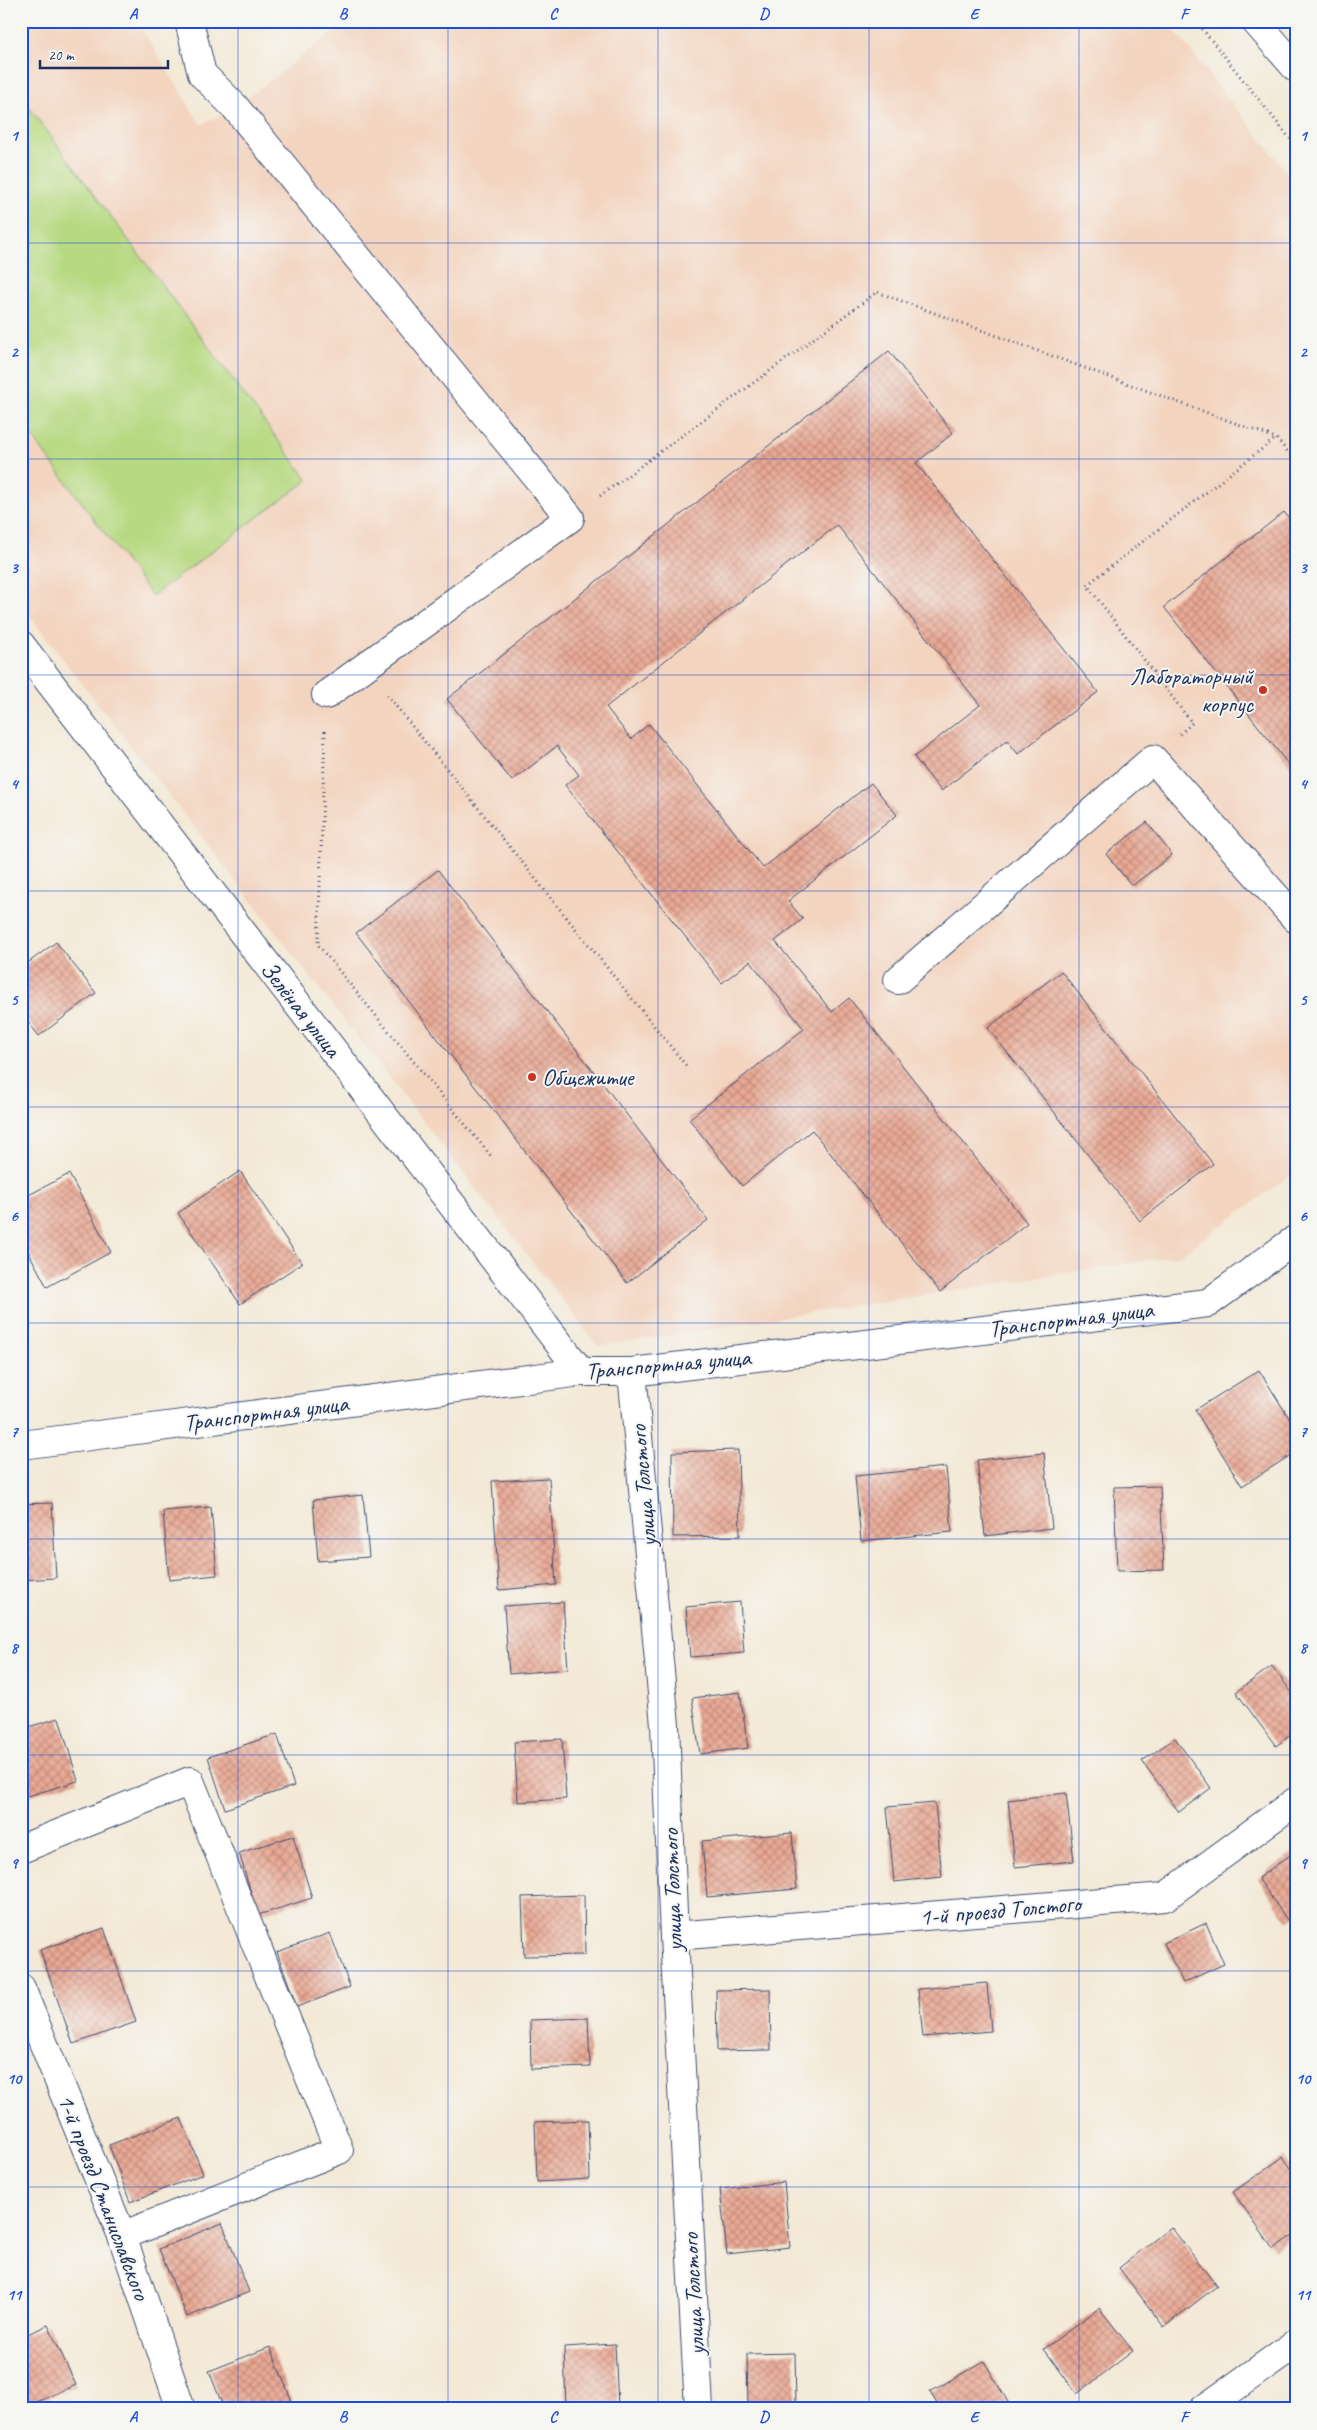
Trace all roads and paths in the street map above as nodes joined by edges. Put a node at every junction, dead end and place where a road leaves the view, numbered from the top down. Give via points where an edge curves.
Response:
1 (189, 21) edge
2 (1196, 21) edge
3 (1255, 21) edge
4 (1296, 68) edge
5 (1296, 146) edge
6 (1276, 438) junction
7 (1296, 461) edge
8 (570, 518) junction
9 (21, 645) edge
10 (365, 667) junction
11 (326, 695) joint
12 (1153, 759) junction
13 (1296, 918) edge
14 (898, 980) dead end
15 (688, 1068) dead end
16 (491, 1156) dead end
17 (1296, 1239) edge
18 (581, 1372) junction
19 (632, 1372) junction
20 (21, 1445) edge
21 (1296, 1801) edge
22 (21, 1849) edge
23 (674, 1936) junction
24 (24, 2005) edge
25 (122, 2236) junction
26 (1296, 2343) edge
27 (181, 2409) edge
28 (699, 2409) edge
29 (1204, 2409) edge

1 - 8 street via 202,74 235,108
2 - 5 path
3 - 4 street
6 - 7 path
6 - 8 path via 877,292
6 - 12 path via 1087,585 1192,723
8 - 10 street
9 - 18 street, Зелёная улица
10 - 11 street
10 - 15 path
11 - 16 path via 318,945
12 - 13 street
12 - 14 street
17 - 19 street, Транспортная улица via 1208,1303
18 - 19 street, Транспортная улица
18 - 20 street, Транспортная улица
19 - 23 street, улица Толстого via 665,1725
21 - 23 street, 1-й проезд Толстого via 1166,1897
22 - 25 street via 190,1781 339,2150
23 - 28 street, улица Толстого
24 - 25 street, 1-й проезд Станиславского
25 - 27 street, 1-й проезд Станиславского
26 - 29 street

